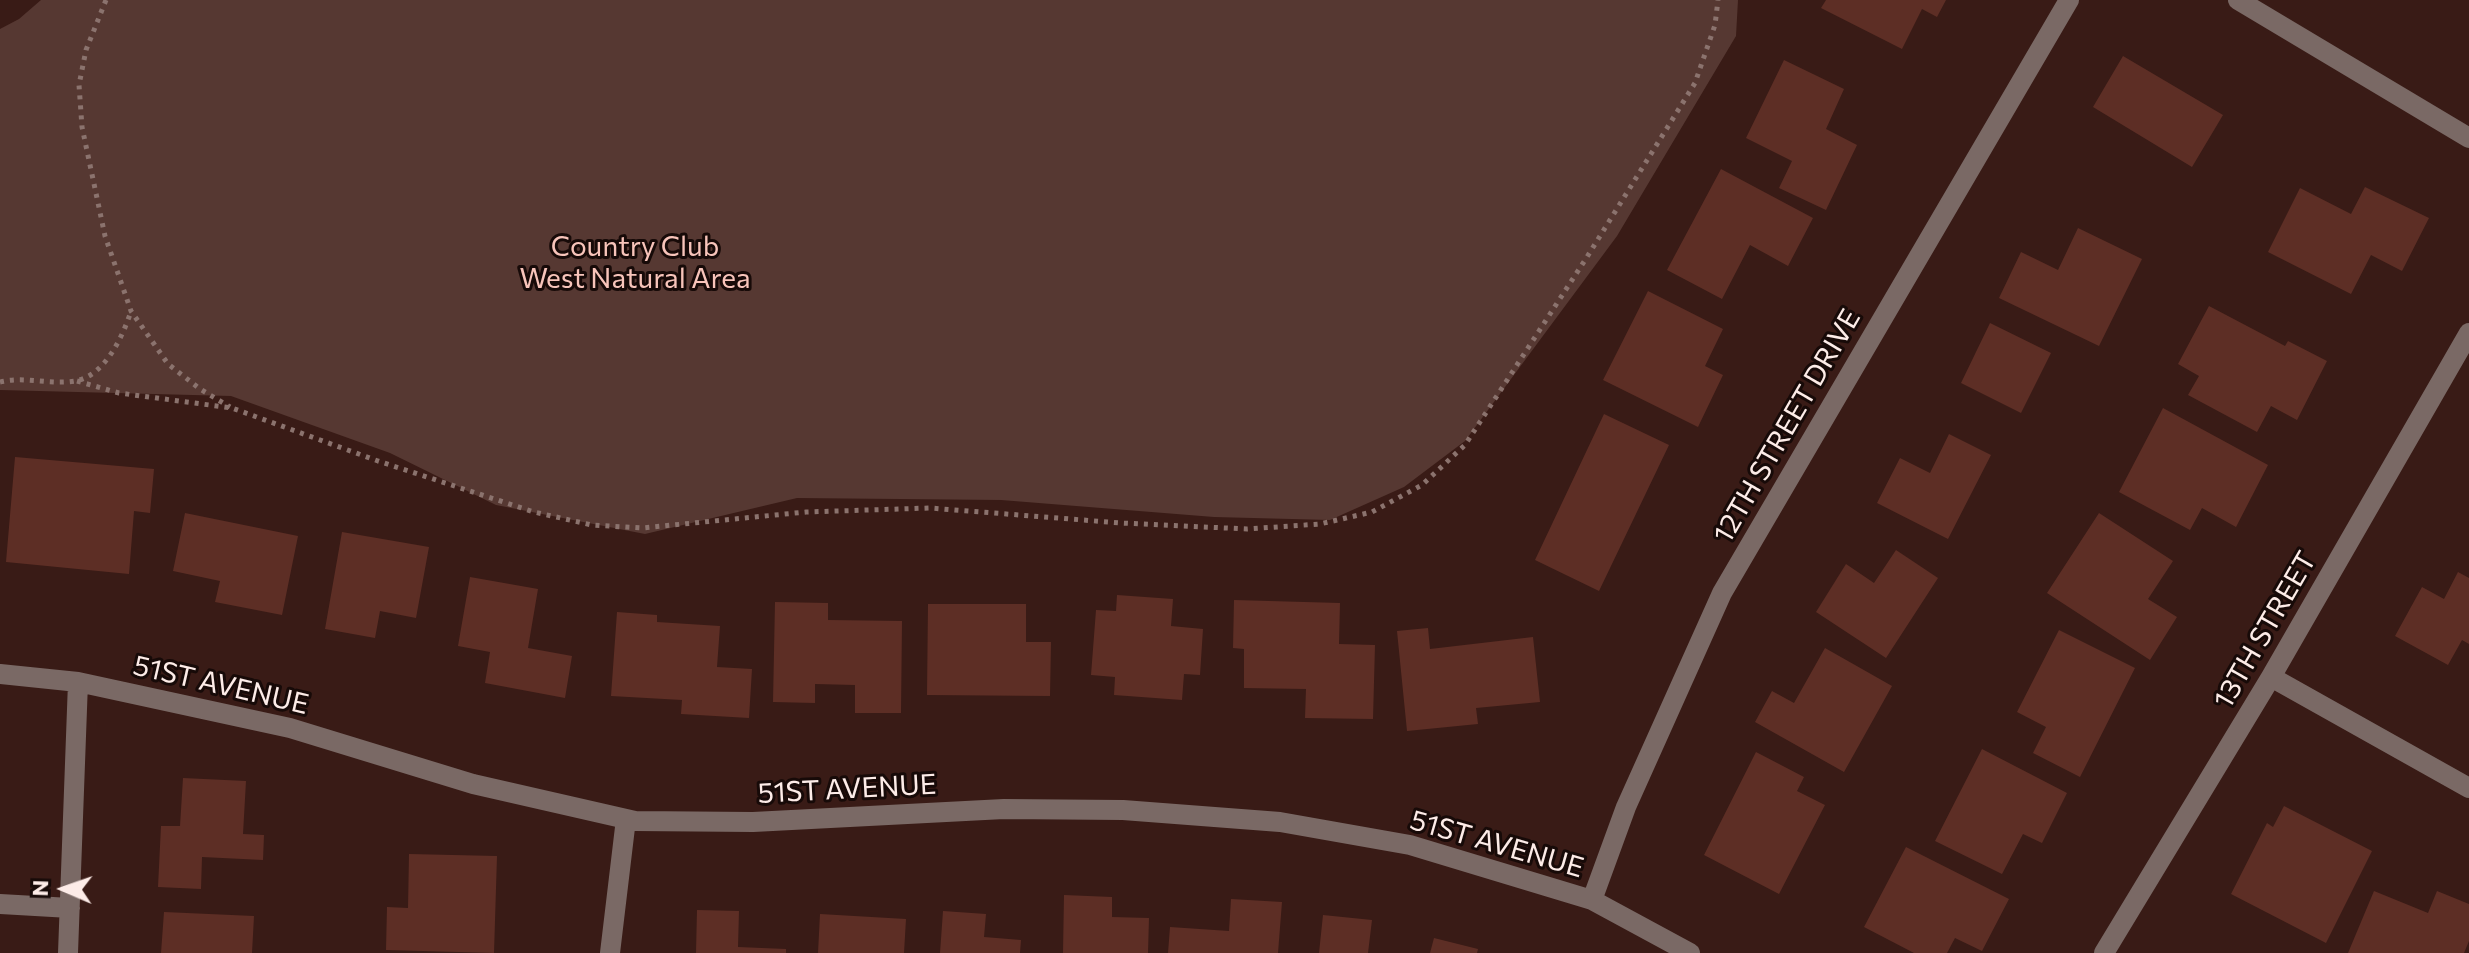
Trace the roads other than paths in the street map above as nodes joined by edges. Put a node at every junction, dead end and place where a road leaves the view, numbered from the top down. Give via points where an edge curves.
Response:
1 (2069, 0) edge
2 (2238, 0) edge
3 (2469, 138) edge
4 (2469, 333) edge
5 (0, 674) edge
6 (2271, 677) junction
7 (78, 682) junction
8 (2469, 788) edge
9 (626, 819) junction
10 (1592, 900) junction
11 (0, 904) edge
12 (70, 908) junction
13 (68, 953) edge
14 (610, 953) edge
15 (1690, 953) edge
16 (2104, 953) edge

1 - 10 street, 12TH STREET DRIVE via 1722,593 1626,807
2 - 3 street
4 - 6 street, 13TH STREET
5 - 7 street, 51ST AVENUE
6 - 8 street
6 - 16 street, 13TH STREET
7 - 9 street, 51ST AVENUE via 290,728 473,784
7 - 12 street
9 - 10 street, 51ST AVENUE via 753,822 1004,809 1123,810 1280,822 1410,845
9 - 14 street
10 - 15 street, 51ST AVENUE
11 - 12 street
12 - 13 street

